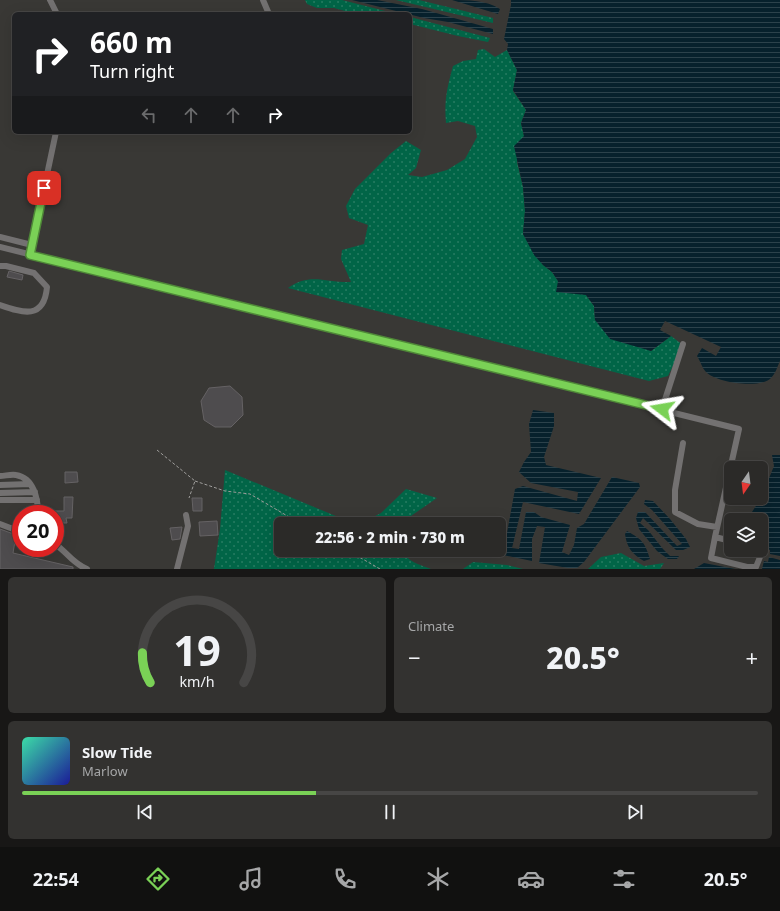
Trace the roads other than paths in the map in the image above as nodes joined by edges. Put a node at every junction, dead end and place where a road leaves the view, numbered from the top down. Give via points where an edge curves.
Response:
1 (50, 0) edge
2 (263, 0) edge
3 (56, 12) edge
4 (268, 12) edge
5 (56, 134) edge
6 (0, 236) edge
7 (32, 245) junction
8 (0, 247) edge
9 (30, 255) junction
10 (0, 266) edge
11 (0, 305) edge
12 (683, 344) dead end
13 (662, 409) junction
14 (683, 443) dead end
15 (0, 476) edge
16 (30, 484) junction
17 (0, 485) edge
18 (35, 492) junction
19 (0, 493) edge
20 (0, 500) edge
21 (37, 500) junction
22 (37, 505) edge
23 (186, 515) dead end
24 (0, 524) edge
25 (717, 527) junction
26 (12, 529) edge
27 (715, 537) junction
28 (724, 539) edge
29 (64, 553) edge
30 (760, 557) edge
31 (87, 569) edge
32 (177, 569) edge

1 - 3 lane
2 - 4 lane
5 - 7 lane
6 - 7 lane
7 - 9 lane
8 - 9 lane
9 - 13 lane
10 - 11 lane via 34,273 47,287 44,304 34,311 18,311
12 - 13 lane
13 - 25 lane via 739,429
14 - 25 lane via 675,490 675,512 698,524
15 - 16 lane via 16,475
16 - 17 lane
16 - 18 lane
18 - 19 lane
18 - 21 lane
20 - 21 lane
21 - 22 lane
23 - 32 lane via 188,526
24 - 26 lane
25 - 27 lane
27 - 28 lane
27 - 30 lane via 711,558 756,567
29 - 31 lane

